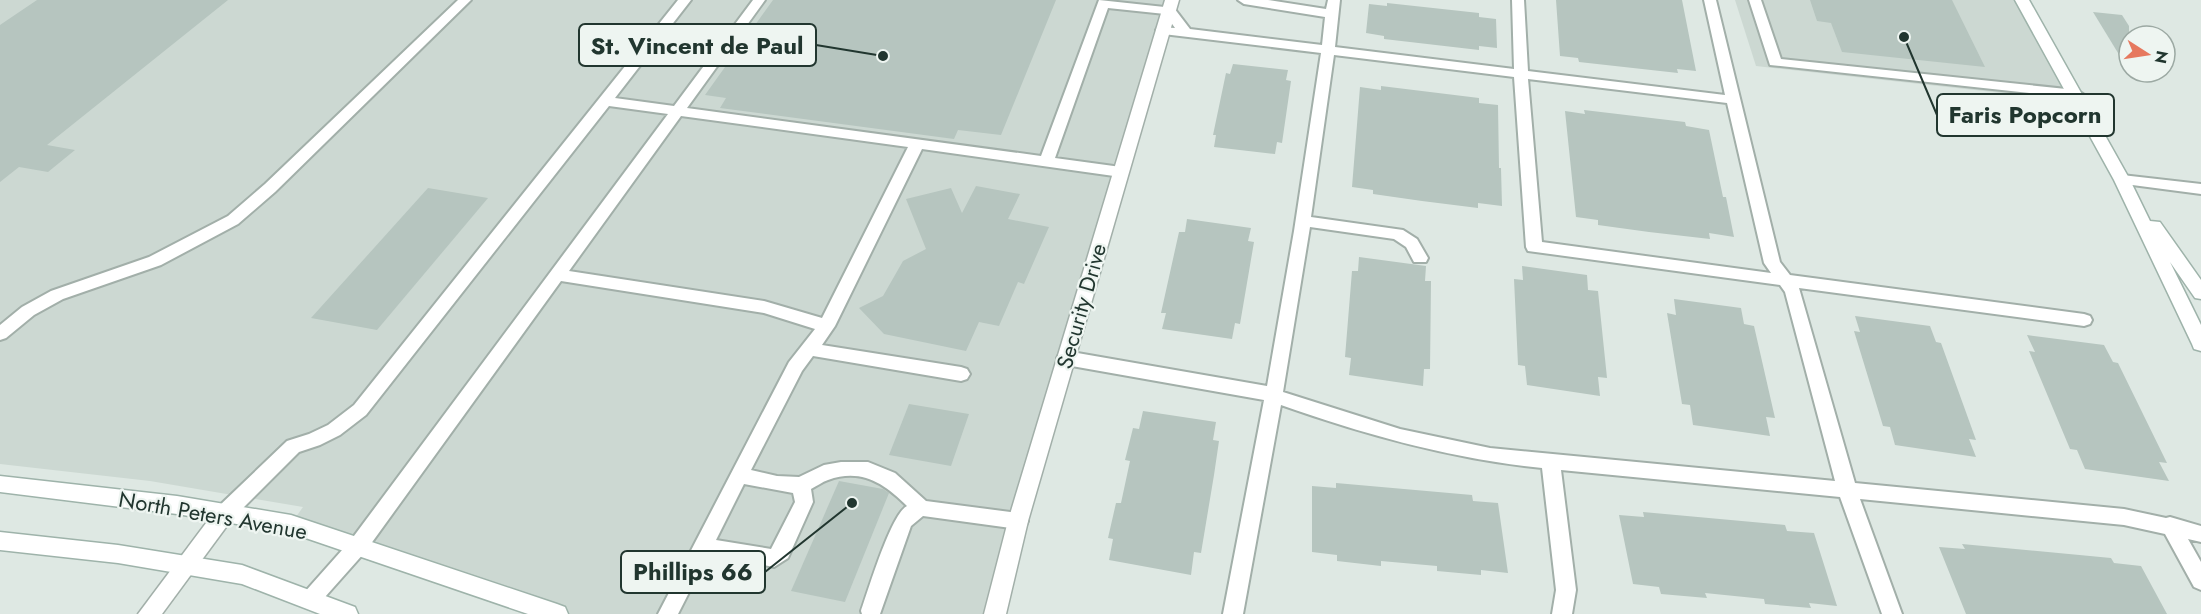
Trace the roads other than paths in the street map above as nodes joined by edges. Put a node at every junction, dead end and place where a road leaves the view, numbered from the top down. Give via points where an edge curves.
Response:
1 (465, 0) edge
2 (685, 0) edge
3 (759, 0) edge
4 (1244, 0) edge
5 (1518, 0) edge
6 (1710, 0) edge
7 (1755, 0) edge
8 (2022, 0) edge
9 (1104, 2) edge
10 (1171, 5) edge
11 (1333, 7) edge
12 (1163, 30) junction
13 (1186, 33) junction
14 (1328, 50) junction
15 (1521, 74) junction
16 (2076, 94) junction
17 (1734, 100) junction
18 (604, 101) junction
19 (679, 111) junction
20 (917, 144) junction
21 (1046, 162) junction
22 (1121, 172) junction
23 (2122, 180) junction
24 (2201, 189) edge
25 (1302, 222) junction
26 (1420, 258) dead end
27 (558, 275) junction
28 (1786, 281) junction
29 (2201, 293) edge
30 (2084, 320) dead end
31 (827, 326) junction
32 (0, 334) edge
33 (2201, 344) edge
34 (810, 349) junction
35 (1066, 358) junction
36 (962, 374) dead end
37 (1275, 397) junction
38 (1551, 462) junction
39 (739, 475) junction
40 (0, 484) edge
41 (801, 485) junction
42 (1847, 489) junction
43 (921, 508) junction
44 (225, 513) junction
45 (1018, 521) junction
46 (2170, 525) junction
47 (2201, 534) edge
48 (0, 541) edge
49 (358, 546) junction
50 (704, 546) junction
51 (187, 566) junction
52 (2201, 581) edge
53 (310, 600) junction
54 (871, 611) dead end
55 (149, 614) edge
56 (347, 614) edge
57 (557, 614) edge
58 (669, 614) edge
59 (995, 614) edge
60 (1233, 614) edge
61 (1562, 614) edge
62 (1892, 614) edge

1 - 32 lane via 233,220 155,261 47,300
2 - 18 lane
3 - 19 lane
4 - 11 lane
5 - 15 lane
6 - 17 lane
7 - 16 lane via 1775,62
8 - 16 main road
9 - 10 lane
9 - 21 lane
10 - 12 main road, Security Drive
10 - 13 lane
11 - 14 lane
12 - 13 lane
12 - 22 main road, Security Drive
13 - 14 lane
14 - 15 lane
14 - 25 lane
15 - 17 lane
15 - 28 lane via 1534,247
16 - 23 main road
17 - 28 lane via 1773,263
18 - 19 lane
18 - 44 lane via 360,410 325,435 293,446
19 - 20 lane
19 - 27 lane
20 - 21 lane
20 - 31 lane
21 - 22 lane
22 - 35 main road, Security Drive
23 - 24 lane
23 - 29 main road
23 - 33 main road
25 - 26 lane via 1397,234 1417,247
25 - 37 lane
27 - 31 lane via 764,307
27 - 49 lane
28 - 30 lane
28 - 42 lane via 1793,291
31 - 34 lane
34 - 36 lane
34 - 39 lane via 795,367
35 - 37 lane via 1260,391
35 - 45 main road, Security Drive
37 - 38 lane via 1429,444
37 - 60 lane
38 - 42 lane
38 - 61 lane via 1566,590
39 - 41 lane
39 - 50 lane
40 - 44 main road, North Peters Avenue
41 - 43 lane via 821,474 851,467 869,468 892,479
41 - 50 lane via 804,502 781,552 774,558
42 - 46 lane via 2112,515
42 - 62 lane
43 - 45 lane
43 - 54 lane via 903,522
44 - 49 main road, North Peters Avenue via 291,524
44 - 51 main road
45 - 59 main road, Security Drive
46 - 47 lane
46 - 52 lane
48 - 51 main road
49 - 53 lane
49 - 57 main road, North Peters Avenue
50 - 58 lane
51 - 53 main road via 242,575
51 - 55 main road
53 - 56 main road

